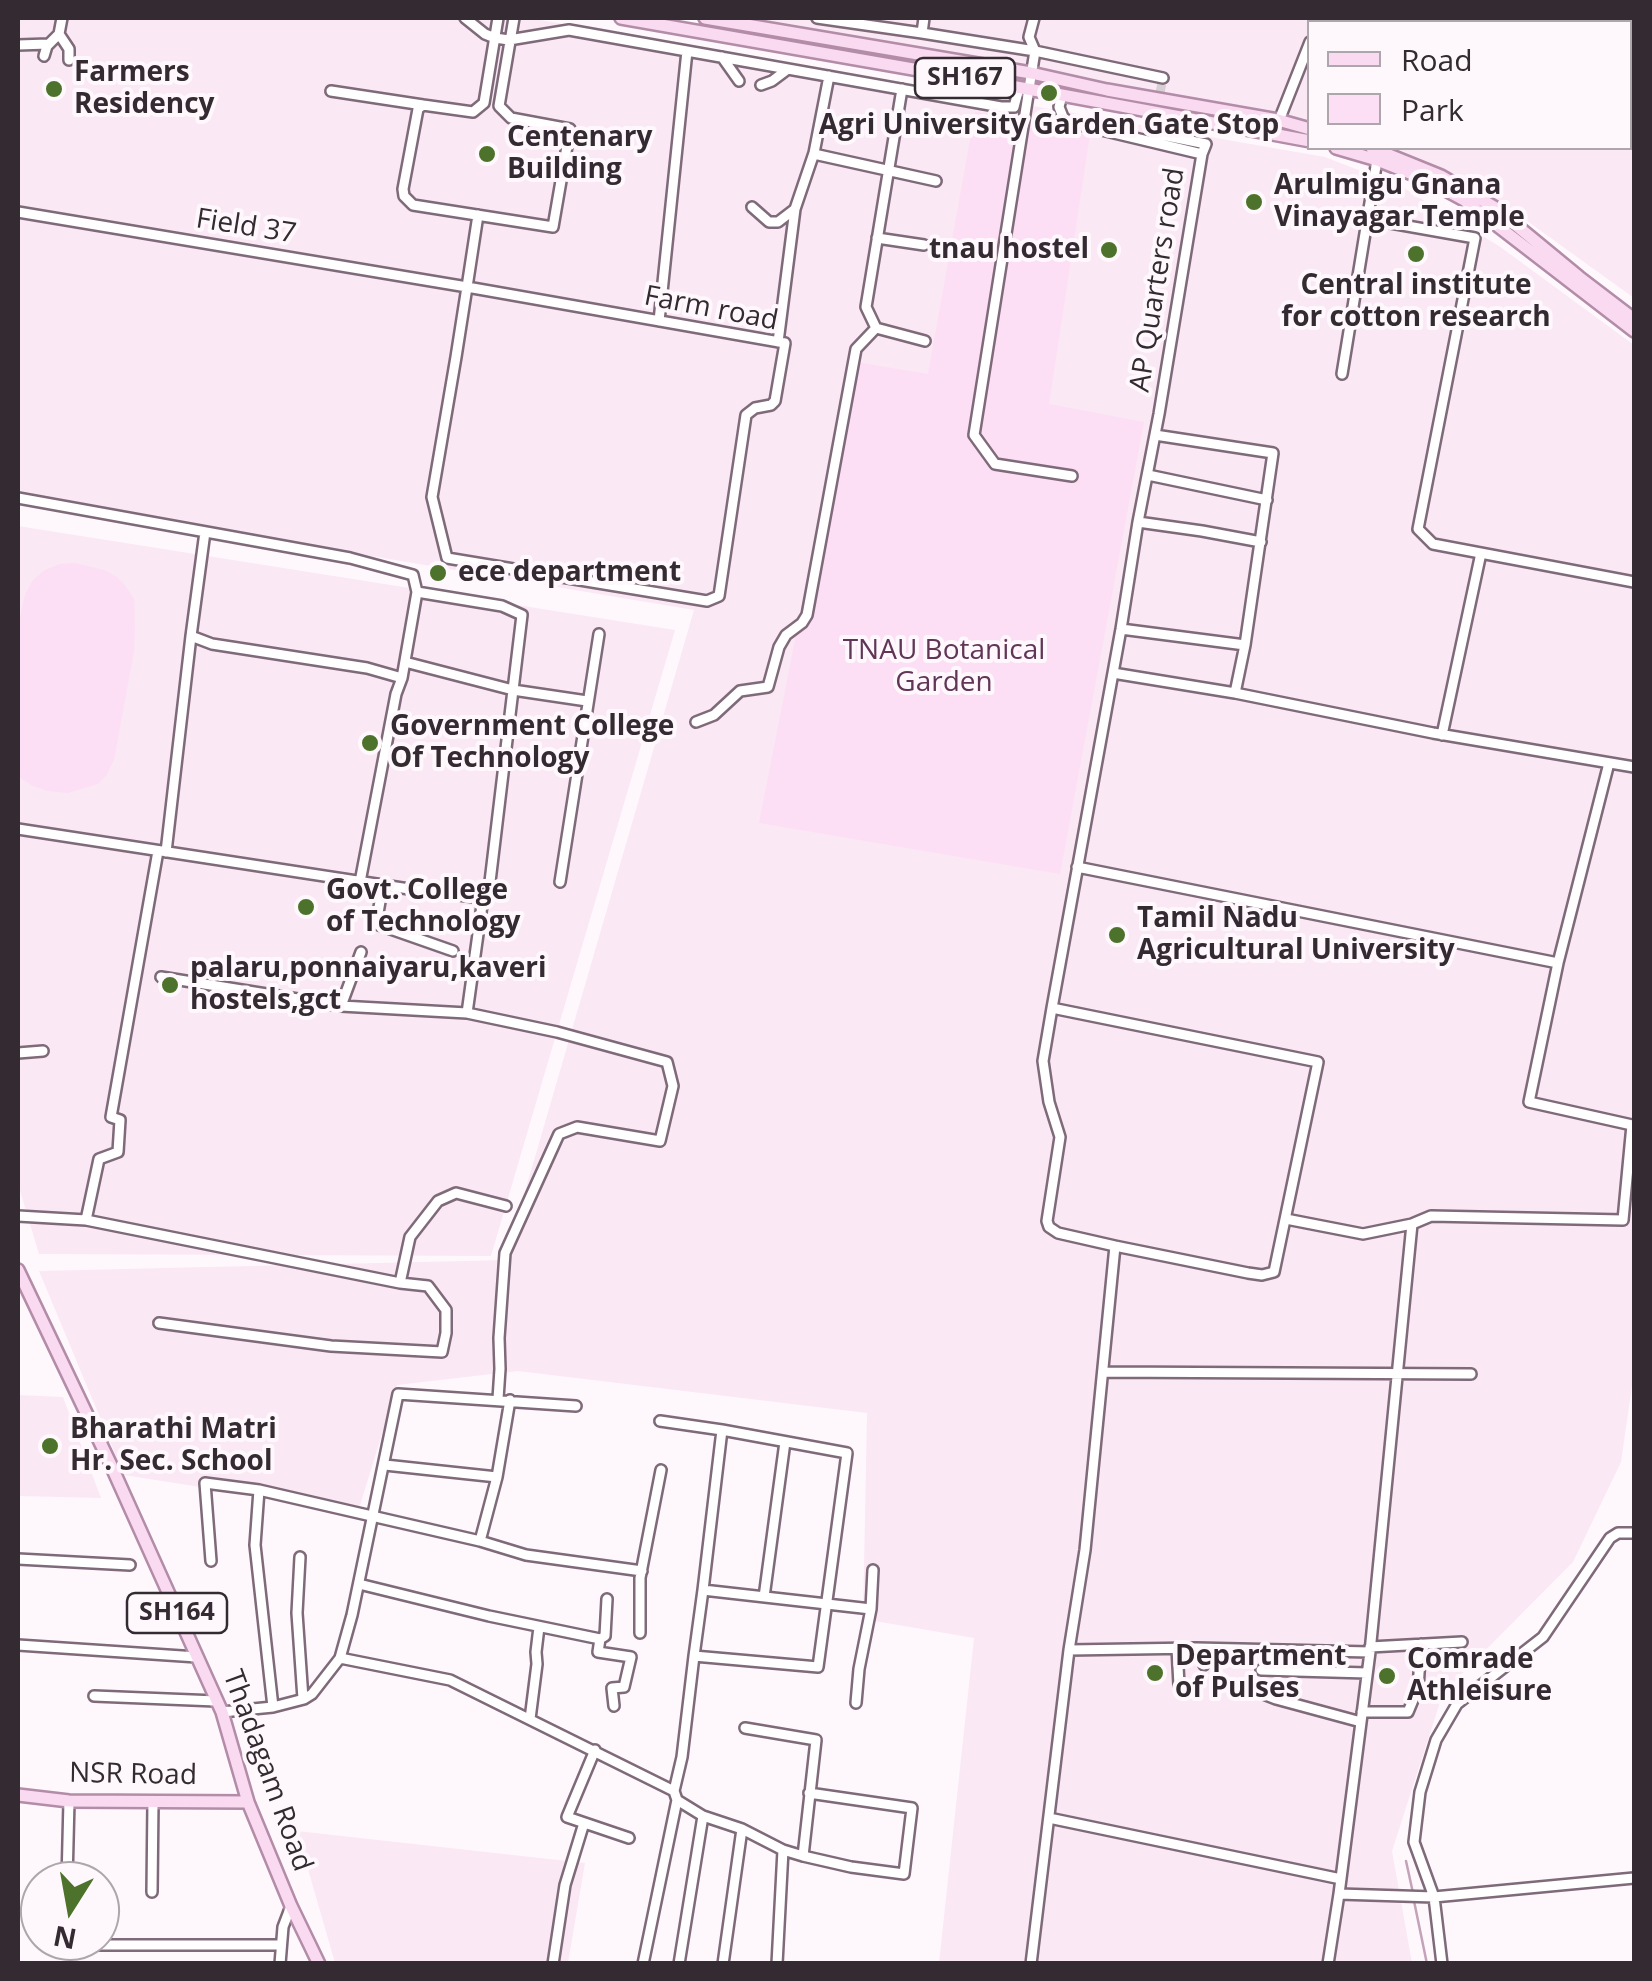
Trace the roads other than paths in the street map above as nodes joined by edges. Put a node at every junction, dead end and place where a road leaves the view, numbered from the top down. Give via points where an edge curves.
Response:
1 (62, 18) edge
2 (465, 18) edge
3 (498, 18) edge
4 (514, 18) edge
5 (620, 18) edge
6 (705, 18) edge
7 (817, 18) edge
8 (924, 18) edge
9 (1034, 18) edge
10 (922, 33) junction
11 (59, 34) junction
12 (494, 38) junction
13 (510, 40) junction
14 (48, 44) junction
15 (18, 45) edge
16 (1307, 49) edge
17 (687, 50) junction
18 (1035, 50) junction
19 (44, 56) dead end
20 (722, 57) junction
21 (68, 60) dead end
22 (788, 69) junction
23 (1031, 74) junction
24 (829, 76) junction
25 (1162, 78) dead end
26 (739, 80) dead end
27 (761, 85) dead end
28 (1024, 88) junction
29 (902, 89) junction
30 (331, 91) dead end
31 (1062, 95) junction
32 (422, 105) junction
33 (1278, 120) junction
34 (1307, 128) edge
35 (1152, 133) dead end
36 (1275, 134) junction
37 (1307, 140) edge
38 (1349, 150) edge
39 (814, 154) junction
40 (1202, 154) junction
41 (1375, 154) edge
42 (888, 171) junction
43 (936, 181) dead end
44 (752, 208) dead end
45 (795, 209) junction
46 (18, 212) edge
47 (478, 216) junction
48 (1368, 219) junction
49 (877, 238) junction
50 (924, 245) dead end
51 (467, 287) junction
52 (1634, 319) edge
53 (659, 321) junction
54 (876, 328) junction
55 (1634, 331) edge
56 (926, 341) dead end
57 (778, 342) junction
58 (1342, 374) dead end
59 (1155, 435) junction
60 (1148, 475) junction
61 (1072, 476) dead end
62 (18, 498) edge
63 (1266, 500) junction
64 (1138, 522) junction
65 (205, 532) junction
66 (1261, 542) junction
67 (1481, 553) junction
68 (1634, 582) edge
69 (417, 592) junction
70 (1120, 629) junction
71 (599, 634) dead end
72 (191, 636) junction
73 (1246, 645) junction
74 (405, 662) junction
75 (1113, 674) junction
76 (402, 678) junction
77 (514, 690) junction
78 (1235, 694) junction
79 (587, 701) junction
80 (696, 722) dead end
81 (1442, 735) junction
82 (1608, 763) junction
83 (1634, 767) edge
84 (18, 829) edge
85 (162, 851) junction
86 (1077, 866) junction
87 (360, 882) junction
88 (560, 882) dead end
89 (383, 885) junction
90 (483, 898) junction
91 (454, 951) dead end
92 (361, 952) dead end
93 (1558, 964) junction
94 (161, 977) dead end
95 (341, 1006) junction
96 (1052, 1008) junction
97 (467, 1014) junction
98 (44, 1051) dead end
99 (18, 1053) edge
100 (506, 1206) dead end
101 (18, 1216) edge
102 (86, 1220) junction
103 (1286, 1220) junction
104 (1412, 1224) junction
105 (1115, 1246) junction
106 (18, 1270) edge
107 (400, 1283) junction
108 (21, 1285) edge
109 (159, 1323) dead end
110 (1104, 1372) junction
111 (1398, 1373) junction
112 (1472, 1374) dead end
113 (498, 1399) junction
114 (510, 1400) junction
115 (576, 1406) dead end
116 (660, 1421) dead end
117 (722, 1430) junction
118 (785, 1442) junction
119 (385, 1466) junction
120 (661, 1470) dead end
121 (497, 1477) junction
122 (259, 1490) junction
123 (373, 1517) junction
124 (1634, 1533) edge
125 (480, 1541) junction
126 (300, 1557) dead end
127 (18, 1558) edge
128 (211, 1561) dead end
129 (130, 1564) dead end
130 (873, 1570) dead end
131 (642, 1571) junction
132 (358, 1584) junction
133 (703, 1590) junction
134 (764, 1597) junction
135 (607, 1600) dead end
136 (826, 1604) junction
137 (871, 1609) junction
138 (539, 1627) junction
139 (640, 1633) dead end
140 (600, 1640) junction
141 (1462, 1642) dead end
142 (1420, 1644) junction
143 (18, 1645) edge
144 (1177, 1648) junction
145 (1206, 1648) junction
146 (1068, 1650) junction
147 (1370, 1650) junction
148 (694, 1656) junction
149 (197, 1657) junction
150 (340, 1658) junction
151 (1204, 1666) dead end
152 (1261, 1670) dead end
153 (1367, 1673) junction
154 (1179, 1685) dead end
155 (1254, 1690) dead end
156 (94, 1696) dead end
157 (303, 1699) junction
158 (856, 1703) dead end
159 (219, 1706) junction
160 (614, 1706) dead end
161 (272, 1707) junction
162 (1361, 1717) junction
163 (530, 1719) junction
164 (745, 1728) dead end
165 (595, 1750) junction
166 (809, 1794) junction
167 (18, 1795) edge
168 (675, 1795) junction
169 (69, 1801) junction
170 (153, 1801) junction
171 (248, 1802) junction
172 (703, 1816) junction
173 (1049, 1818) junction
174 (584, 1823) junction
175 (742, 1829) junction
176 (629, 1838) dead end
177 (783, 1850) junction
178 (803, 1856) junction
179 (67, 1861) edge
180 (1634, 1878) edge
181 (1340, 1879) junction
182 (152, 1892) dead end
183 (1339, 1894) junction
184 (1434, 1897) junction
185 (291, 1906) junction
186 (120, 1945) edge
187 (280, 1945) junction
188 (280, 1964) edge
189 (319, 1964) edge
190 (553, 1964) edge
191 (643, 1964) edge
192 (679, 1964) edge
193 (724, 1964) edge
194 (777, 1964) edge
195 (1031, 1964) edge
196 (1328, 1964) edge
197 (1442, 1964) edge

1 - 11 street
2 - 12 street
3 - 12 street
4 - 13 street
5 - 28 main road, SH167
6 - 23 main road, SH167
7 - 10 street
8 - 10 street
9 - 18 street
10 - 18 street
11 - 14 street
11 - 21 street
12 - 13 street
12 - 32 street via 484,103 473,112
13 - 17 street via 569,30
13 - 47 street via 500,106 510,118 570,129 553,227
14 - 15 street
14 - 19 street
16 - 33 street
17 - 20 street
17 - 53 street
18 - 23 street
18 - 25 street
20 - 22 street
20 - 26 street
22 - 24 street
22 - 27 street
23 - 28 street
23 - 33 main road, SH167
24 - 29 street
24 - 39 street
28 - 29 street via 1014,107
28 - 31 main road, SH167
28 - 61 street via 974,435 994,464
29 - 42 street
30 - 32 street
31 - 36 main road, SH167
31 - 40 street via 1068,122
32 - 47 street via 414,116 404,196 413,206
33 - 34 main road, SH167
33 - 36 street
35 - 40 street via 1206,144
36 - 37 main road, SH167
38 - 41 main road
39 - 42 street
39 - 45 street
40 - 59 street, AP Quarters road
41 - 48 street
41 - 52 main road via 1441,176 1494,207
41 - 55 main road via 1464,200
42 - 43 street
42 - 49 street
44 - 45 street via 768,222
45 - 57 street
46 - 51 street, Field 37
47 - 51 street, Farm road
48 - 58 street
48 - 67 street via 1476,238 1418,529 1433,544
49 - 50 street
49 - 54 street via 866,307
51 - 53 street, Farm road
51 - 57 street, Farm road via 432,497 447,558 707,601 720,596 746,415 775,401 785,343
53 - 57 street, Farm road
54 - 56 street
54 - 80 street via 856,348 807,615 779,647 768,687 740,692
59 - 60 street, AP Quarters road
59 - 63 street via 1273,454
60 - 63 street
60 - 64 street, AP Quarters road
62 - 65 street
63 - 66 street
64 - 66 street
64 - 70 street, AP Quarters road
65 - 69 street via 350,558 413,576
65 - 72 street
66 - 73 street
67 - 68 street
67 - 81 street
69 - 74 street
69 - 77 street via 522,615
70 - 73 street
70 - 75 street, AP Quarters road
71 - 79 street
72 - 76 street
72 - 85 street
73 - 78 street
74 - 76 street
74 - 77 street
75 - 78 street
75 - 86 street, AP Quarters road
76 - 87 street
77 - 79 street
77 - 90 street
78 - 81 street
79 - 88 street
81 - 82 street
82 - 83 street
82 - 93 street
84 - 85 street
85 - 87 street
85 - 102 street via 111,1117 120,1120 118,1152 99,1159
86 - 93 street
86 - 96 street, AP Quarters road
87 - 89 street
89 - 90 street
89 - 91 street via 376,924
90 - 97 street
92 - 95 street
93 - 104 street via 1529,1102 1632,1125 1623,1220 1431,1216
94 - 95 street
95 - 97 street
96 - 103 street via 1318,1062
96 - 105 street, AP Quarters road via 1044,1070 1060,1142 1048,1227
97 - 113 street via 667,1062 672,1086 660,1140 577,1128 559,1134 506,1253
98 - 99 street
100 - 107 street via 456,1192 438,1201 410,1236
101 - 102 street
102 - 107 street
103 - 104 street via 1362,1234
103 - 105 street via 1270,1274
104 - 111 street
105 - 110 street
106 - 108 main road, Thadagam Road / SH164
107 - 109 street via 428,1286 446,1310 442,1352 331,1346
108 - 149 main road, Thadagam Road / SH164
110 - 111 street
110 - 146 street via 1086,1550
111 - 112 street
111 - 147 street
113 - 114 street
113 - 119 street via 398,1394
114 - 115 street
114 - 121 street
116 - 117 street
117 - 118 street
117 - 133 street
118 - 134 street
118 - 136 street via 847,1453
119 - 121 street
119 - 123 street
120 - 131 street
121 - 125 street
122 - 123 street
122 - 128 street via 206,1483
122 - 161 street via 255,1545
123 - 125 street
123 - 132 street
124 - 184 street via 1610,1538 1543,1637 1457,1704 1436,1740 1414,1842
125 - 131 street via 526,1555
126 - 157 street
127 - 129 street
130 - 137 street
131 - 139 street
132 - 138 street
132 - 150 street
133 - 134 street
133 - 148 street
134 - 136 street
135 - 140 street
136 - 137 street
136 - 148 street via 818,1667
137 - 158 street
138 - 140 street
138 - 163 street
140 - 160 street via 598,1652 631,1658 624,1687 612,1688
141 - 142 street
142 - 147 street
142 - 162 street via 1418,1688 1408,1712
143 - 149 street
144 - 145 street
144 - 146 street
144 - 154 street
145 - 147 street
145 - 151 street
146 - 173 street
147 - 153 street
148 - 168 street
149 - 159 main road, Thadagam Road / SH164
150 - 157 street
150 - 163 street via 450,1680
152 - 153 street
153 - 162 street
155 - 162 street
156 - 159 street
157 - 161 street
159 - 161 street
159 - 171 main road, Thadagam Road / SH164
162 - 181 street
163 - 165 street
164 - 166 street via 816,1740
165 - 168 street
165 - 174 street via 566,1817
166 - 178 street
166 - 178 street via 912,1808 904,1874
167 - 169 main road, NSR Road
168 - 172 street
168 - 191 street
169 - 170 main road, NSR Road
169 - 179 street
170 - 171 main road, NSR Road
170 - 182 street
171 - 185 main road, Thadagam Road / SH164
172 - 175 street
172 - 192 street
173 - 181 street
173 - 195 street
174 - 176 street
174 - 190 street via 565,1885
175 - 177 street
175 - 193 street
177 - 178 street
177 - 194 street
180 - 184 street
181 - 183 street
183 - 184 street
183 - 196 street
184 - 197 street
185 - 187 street
185 - 189 main road, Thadagam Road / SH164
186 - 187 street
187 - 188 street

